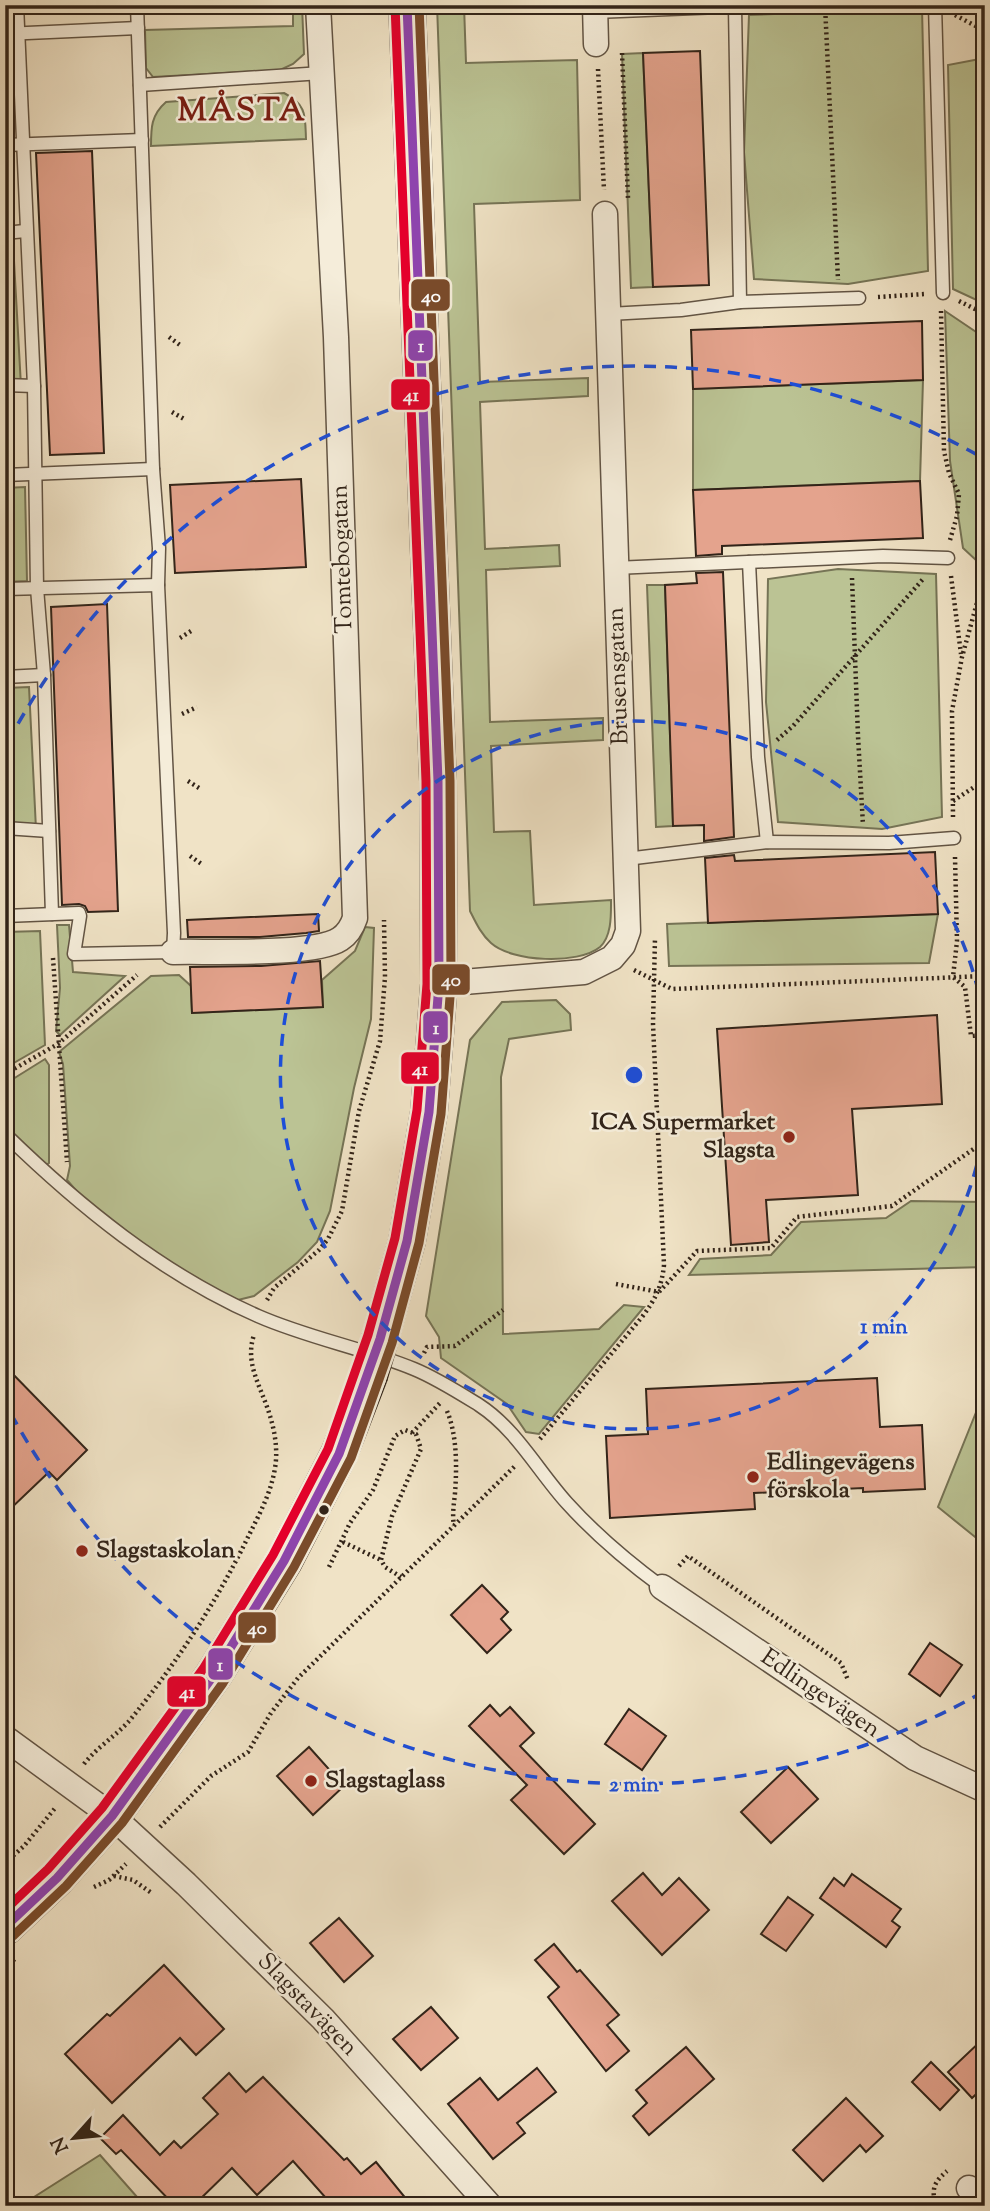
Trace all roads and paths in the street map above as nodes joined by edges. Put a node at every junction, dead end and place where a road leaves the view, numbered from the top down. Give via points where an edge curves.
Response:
1 (17, 5) edge
2 (136, 5) edge
3 (318, 5) edge
4 (407, 5) edge
5 (767, 5) edge
6 (825, 5) edge
7 (935, 5) edge
8 (735, 7) junction
9 (595, 8) edge
10 (950, 12) dead end
11 (138, 28) junction
12 (985, 31) edge
13 (12, 34) edge
14 (596, 44) joint
15 (322, 73) junction
16 (140, 85) junction
17 (142, 140) junction
18 (5, 145) edge
19 (23, 145) junction
20 (605, 214) joint
21 (26, 231) junction
22 (5, 233) edge
23 (943, 293) joint
24 (859, 298) dead end
25 (839, 299) junction
26 (740, 302) junction
27 (609, 314) junction
28 (5, 385) edge
29 (34, 386) junction
30 (153, 469) junction
31 (36, 474) junction
32 (5, 475) edge
33 (851, 557) junction
34 (948, 558) junction
35 (749, 562) junction
36 (615, 568) junction
37 (985, 574) edge
38 (158, 585) junction
39 (37, 588) junction
40 (8, 589) edge
41 (856, 656) junction
42 (961, 657) junction
43 (44, 675) junction
44 (5, 677) edge
45 (758, 758) junction
46 (985, 780) edge
47 (953, 801) junction
48 (5, 828) edge
49 (49, 831) junction
50 (954, 838) junction
51 (767, 842) junction
52 (865, 843) junction
53 (626, 859) junction
54 (52, 914) junction
55 (5, 916) edge
56 (173, 952) junction
57 (612, 958) junction
58 (985, 976) edge
59 (953, 977) junction
60 (655, 982) junction
61 (439, 984) junction
62 (985, 1035) edge
63 (58, 1044) junction
64 (5, 1074) edge
65 (5, 1134) edge
66 (985, 1141) edge
67 (69, 1194) junction
68 (616, 1284) dead end
69 (659, 1292) junction
70 (503, 1310) dead end
71 (261, 1317) junction
72 (415, 1369) junction
73 (445, 1385) junction
74 (441, 1401) junction
75 (412, 1433) junction
76 (527, 1454) junction
77 (454, 1526) junction
78 (343, 1542) junction
79 (381, 1560) junction
80 (329, 1567) dead end
81 (401, 1577) junction
82 (662, 1587) joint
83 (5, 1738) edge
84 (71, 1784) junction
85 (985, 1790) edge
86 (112, 1816) junction
87 (143, 1846) junction
88 (5, 1863) edge
89 (90, 1889) dead end
90 (14, 1939) edge
91 (5, 1968) edge
92 (490, 2206) edge

1 - 13 lane
2 - 11 lane
3 - 15 street, Tomtebogatan
4 - 61 main road via 438,781
5 - 8 lane
6 - 25 path
7 - 23 lane
8 - 9 lane
8 - 26 lane
9 - 14 street
10 - 12 path
11 - 13 lane
11 - 16 lane
13 - 19 lane
14 - 20 path
15 - 16 lane
15 - 56 street, Tomtebogatan via 336,337 355,918 340,939 312,949
16 - 17 lane
17 - 19 lane
17 - 30 lane
18 - 19 lane
19 - 21 lane
20 - 27 street, Brusensgatan
21 - 22 lane
21 - 29 lane
23 - 34 path via 944,451 959,494
24 - 25 lane
25 - 26 lane
26 - 27 lane
27 - 36 street, Brusensgatan
28 - 29 lane
29 - 31 lane
30 - 31 lane
30 - 38 lane
31 - 32 lane
31 - 39 lane
32 - 40 path
33 - 34 lane
33 - 35 lane
33 - 41 path
34 - 41 path via 934,567
34 - 42 path
35 - 36 lane
35 - 45 lane
36 - 53 street, Brusensgatan
37 - 42 path
38 - 39 lane
38 - 56 lane
39 - 40 lane
39 - 43 lane
41 - 45 path
41 - 52 path
42 - 47 path via 951,711
43 - 44 lane
43 - 49 lane
45 - 51 lane
46 - 47 path
47 - 50 path
48 - 49 lane
49 - 54 lane
50 - 52 lane
50 - 59 path via 957,941
51 - 52 lane
51 - 53 lane
53 - 57 street, Brusensgatan via 628,931
54 - 55 lane
54 - 56 lane via 79,914 74,954
54 - 63 path
56 - 63 path via 131,978
57 - 60 path
57 - 61 street via 584,972
58 - 59 path
59 - 60 path via 671,989
59 - 62 path via 965,987 971,1036
60 - 69 path via 664,1265
61 - 86 main road, bridge via 429,1112 407,1241 369,1376 339,1454 284,1561 213,1676
63 - 64 path
63 - 67 path
65 - 67 lane
66 - 69 path via 892,1206 797,1217 771,1248 697,1251
67 - 71 lane via 146,1252
68 - 69 path
69 - 76 path
70 - 72 path via 455,1346 427,1347
71 - 72 lane
71 - 84 path via 250,1353 274,1432 276,1464 267,1499 208,1612 128,1723 86,1761
72 - 73 lane
73 - 74 path
73 - 76 lane via 496,1418
74 - 75 path
74 - 77 path via 454,1428
75 - 78 path via 405,1430 395,1436 373,1490
75 - 79 path via 421,1448
76 - 77 path
76 - 82 lane via 595,1532
77 - 81 path
78 - 79 path
78 - 80 path
79 - 81 path
81 - 87 path via 298,1678 248,1752 211,1776
82 - 85 street, Edlingevägen via 915,1758
83 - 84 street, Slagstavägen
84 - 86 street, Slagstavägen
84 - 88 path via 45,1823
86 - 87 street, Slagstavägen
86 - 90 main road via 57,1878
87 - 89 path via 119,1872
87 - 92 street, Slagstavägen via 323,2019
90 - 91 path

